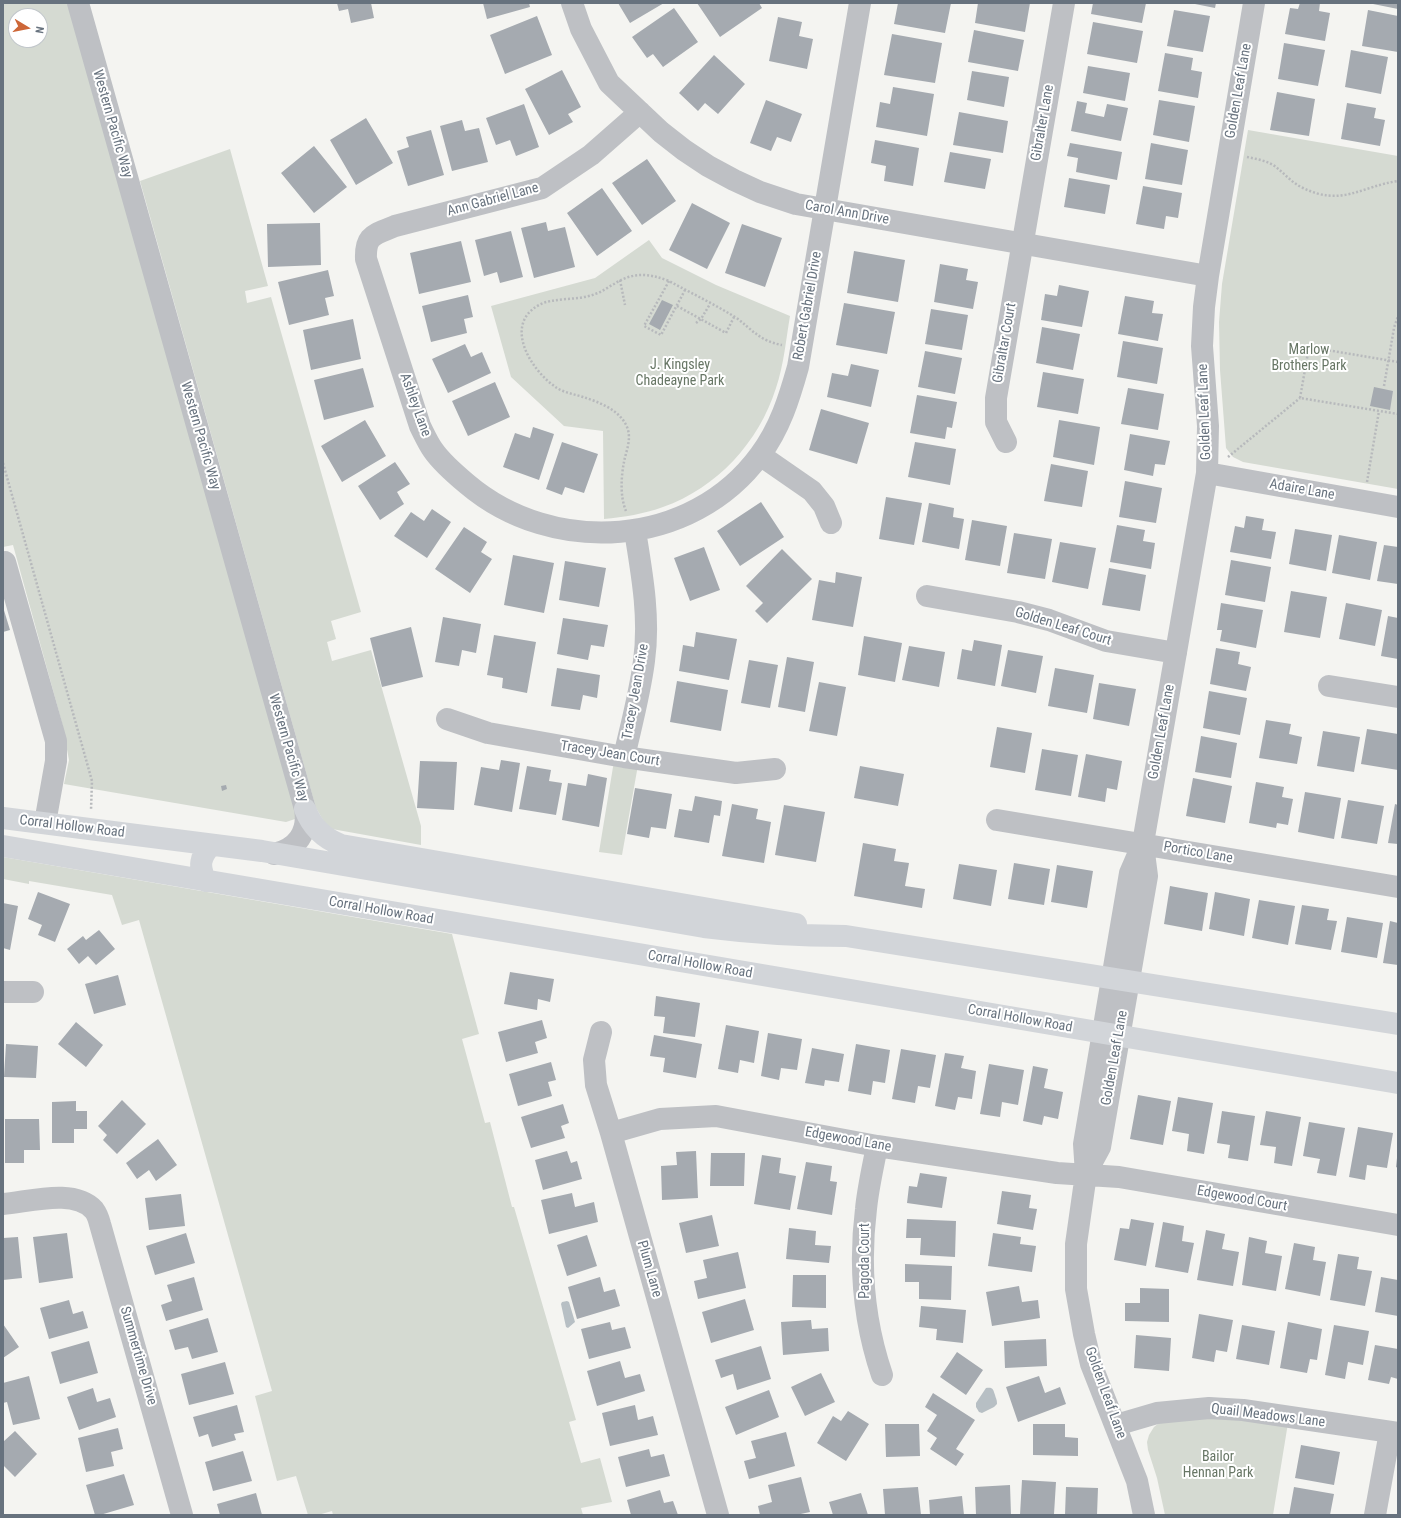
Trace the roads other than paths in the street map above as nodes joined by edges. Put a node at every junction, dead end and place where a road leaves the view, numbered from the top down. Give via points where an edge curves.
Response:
1 (572, 3) edge
2 (860, 3) edge
3 (1064, 3) edge
4 (1254, 3) edge
5 (80, 4) edge
6 (640, 112) junction
7 (824, 209) junction
8 (373, 236) joint
9 (1022, 243) junction
10 (1208, 276) junction
11 (1006, 442) dead end
12 (760, 455) junction
13 (1207, 473) junction
14 (1398, 507) edge
15 (831, 523) dead end
16 (635, 531) junction
17 (5, 562) dead end
18 (927, 596) dead end
19 (1176, 653) junction
20 (1329, 686) dead end
21 (1398, 698) edge
22 (447, 719) dead end
23 (624, 757) junction
24 (775, 769) dead end
25 (305, 809) junction
26 (3, 818) edge
27 (997, 820) dead end
28 (45, 823) junction
29 (1143, 843) junction
30 (211, 845) junction
31 (3, 846) edge
32 (274, 854) junction
33 (206, 881) junction
34 (1398, 887) edge
35 (846, 936) junction
36 (1120, 980) junction
37 (3, 992) edge
38 (33, 992) dead end
39 (1398, 1024) edge
40 (601, 1032) dead end
41 (1111, 1034) junction
42 (1398, 1083) edge
43 (611, 1133) junction
44 (877, 1146) junction
45 (1086, 1174) junction
46 (3, 1204) edge
47 (1398, 1225) edge
48 (882, 1375) dead end
49 (1116, 1425) junction
50 (1394, 1432) edge
51 (717, 1510) edge
52 (182, 1515) edge
53 (1144, 1515) edge
54 (1375, 1515) edge

1 - 6 street, Carol Ann Drive via 581,29 609,83
2 - 7 street, Robert Gabriel Drive
3 - 9 street, Gibralter Lane
4 - 10 street, Golden Leaf Lane
5 - 25 street, Western Pacific Way
6 - 7 street, Carol Ann Drive via 684,150 734,180 796,204
6 - 8 street, Ann Gabriel Lane via 591,155 542,188 395,226
7 - 9 street, Carol Ann Drive
7 - 12 street, Robert Gabriel Drive via 790,397 779,426
8 - 16 street, Ashley Lane via 365,247 366,259 420,426 433,450 453,473 482,498 518,517 569,531
9 - 10 street, Carol Ann Drive
9 - 11 street, Gibraltar Court via 996,398 996,422
10 - 13 street, Golden Leaf Lane via 1202,346 1208,426
12 - 15 street via 812,491 824,506
12 - 16 street, Robert Gabriel Drive via 739,479 718,496 693,511 657,526
13 - 14 street, Adaire Lane
13 - 19 street, Golden Leaf Lane
16 - 23 street, Tracey Jean Drive via 645,595 646,626 644,661
17 - 28 street via 56,741 56,761
18 - 19 street, Golden Leaf Court via 1018,612 1049,620 1106,641
19 - 29 street, Golden Leaf Lane
20 - 21 street
22 - 23 street, Tracey Jean Court via 488,733
23 - 24 street, Tracey Jean Court via 736,773
25 - 32 street, Western Pacific Way via 306,824 300,839 289,849
25 - 35 main road via 309,820 324,837 341,845 763,917
26 - 28 main road, Corral Hollow Road
27 - 29 street, Portico Lane
28 - 30 main road, Corral Hollow Road
29 - 34 street, Portico Lane
29 - 36 street, Golden Leaf Lane via 1147,876
30 - 32 main road, Corral Hollow Road
30 - 33 main road via 201,862 201,872
31 - 33 main road, Corral Hollow Road
32 - 35 main road, Corral Hollow Road via 704,927 789,936
33 - 41 main road, Corral Hollow Road
35 - 36 main road, Corral Hollow Road
36 - 39 main road, Corral Hollow Road
36 - 41 street, Golden Leaf Lane
37 - 38 street
40 - 43 street, Plum Lane via 594,1060 596,1085
41 - 42 main road, Corral Hollow Road
41 - 45 street, Golden Leaf Lane via 1084,1144
43 - 44 street, Edgewood Lane via 660,1119 716,1116
43 - 51 street, Plum Lane
44 - 45 street, Edgewood Lane via 1057,1173
44 - 48 street, Pagoda Court via 866,1209 863,1263 866,1310 874,1351
45 - 47 street, Edgewood Court
45 - 49 street, Golden Leaf Lane via 1076,1244 1076,1289 1091,1364
46 - 52 street, Summertime Drive via 63,1197 84,1202 95,1211
49 - 50 street, Quail Meadows Lane via 1157,1413 1209,1408 1243,1410
49 - 53 street, Golden Leaf Lane via 1137,1481
50 - 54 street

